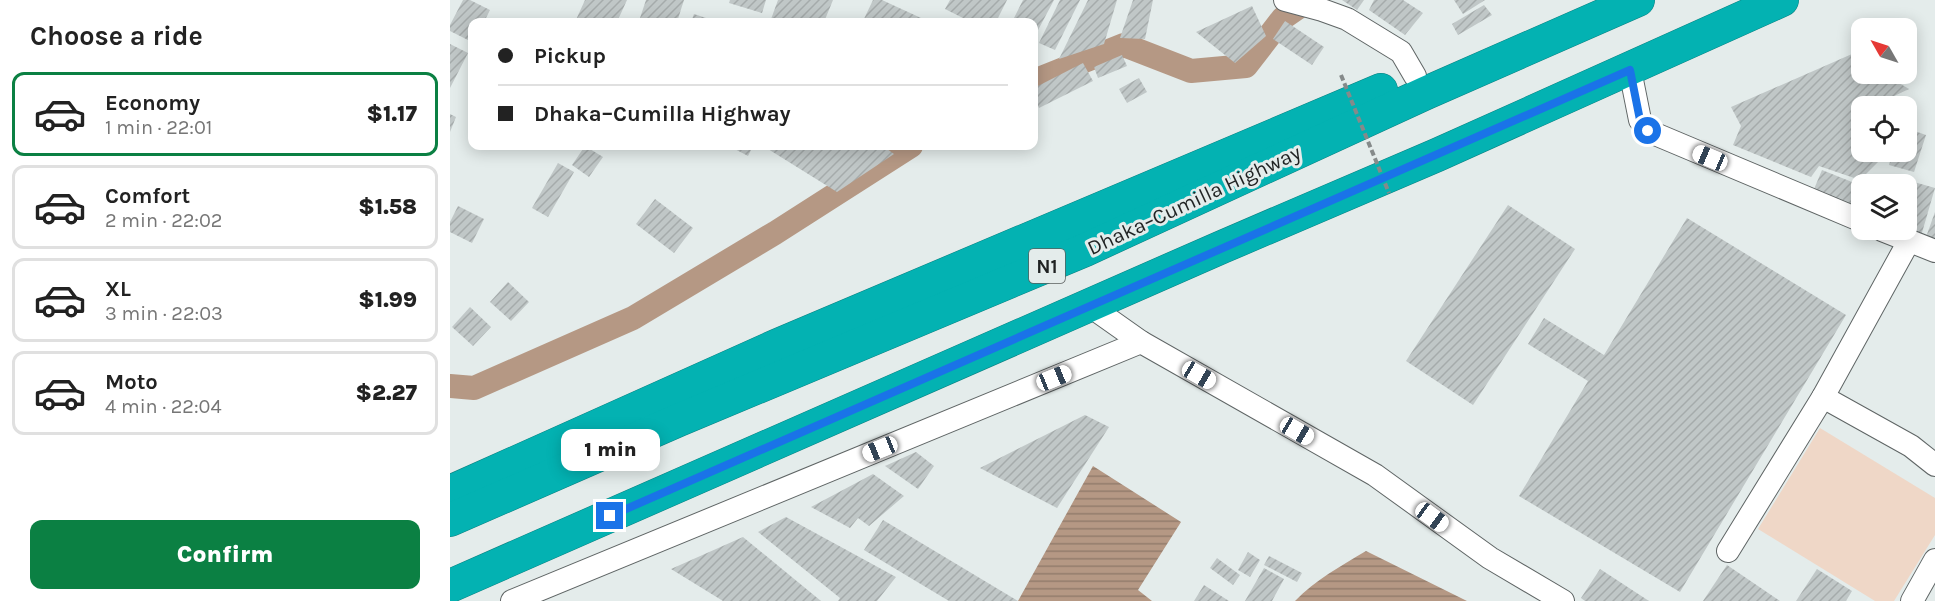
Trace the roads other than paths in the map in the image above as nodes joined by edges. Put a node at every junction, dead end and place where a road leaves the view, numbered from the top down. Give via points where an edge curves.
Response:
1 (1285, 0) edge
2 (1611, 0) edge
3 (1638, 0) edge
4 (1782, 0) edge
5 (1630, 70) junction
6 (1415, 76) junction
7 (1851, 216) edge
8 (1909, 241) joint
9 (1935, 251) edge
10 (1090, 306) junction
11 (1141, 342) junction
12 (1823, 397) junction
13 (1935, 465) edge
14 (450, 492) edge
15 (450, 520) edge
16 (1728, 551) dead end
17 (1935, 560) edge
18 (450, 586) edge
19 (512, 601) edge
20 (1563, 601) edge
21 (1912, 601) edge

1 - 6 street via 1347,19 1401,52
2 - 6 highway
3 - 15 highway, Dhaka–Cumilla Highway / N1 via 1085,250
4 - 5 highway, N1
5 - 7 street via 1640,120 1648,131
5 - 10 highway, N1
6 - 14 highway via 778,345
8 - 9 street
8 - 12 street
10 - 11 street
10 - 18 highway, N1
11 - 19 street
11 - 20 street via 1375,475 1490,558
12 - 13 street via 1911,446
12 - 16 street
17 - 21 street

